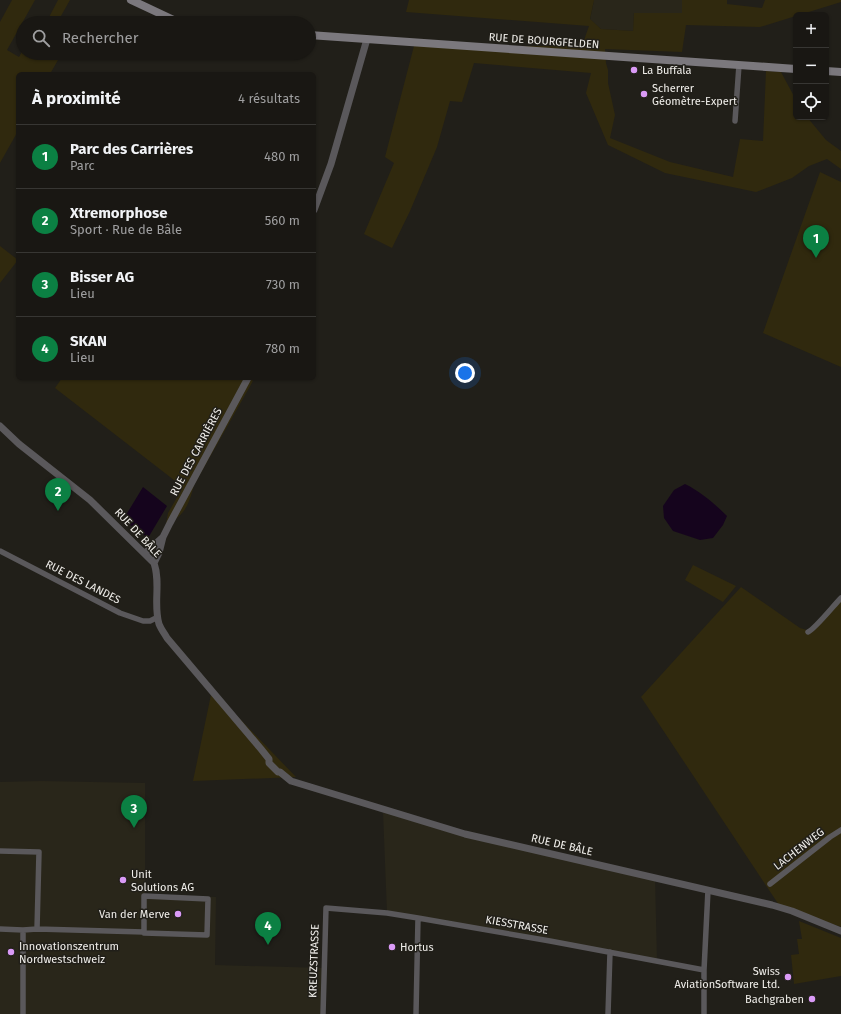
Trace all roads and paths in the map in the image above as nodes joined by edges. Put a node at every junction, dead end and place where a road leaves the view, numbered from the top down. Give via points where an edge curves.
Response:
1 (132, 0) edge
2 (165, 16) edge
3 (316, 35) edge
4 (367, 39) junction
5 (740, 65) junction
6 (793, 69) edge
7 (829, 71) edge
8 (841, 72) edge
9 (735, 121) dead end
10 (316, 204) edge
11 (247, 380) edge
12 (0, 426) edge
13 (163, 537) junction
14 (0, 551) edge
15 (145, 553) junction
16 (154, 563) junction
17 (841, 598) edge
18 (158, 617) junction
19 (808, 632) dead end
20 (841, 830) edge
21 (0, 851) edge
22 (770, 884) dead end
23 (708, 890) junction
24 (326, 908) joint
25 (418, 918) junction
26 (37, 929) junction
27 (0, 930) edge
28 (23, 930) junction
29 (841, 931) edge
30 (144, 933) dead end
31 (610, 952) junction
32 (704, 970) junction
33 (23, 1014) edge
34 (323, 1014) edge
35 (416, 1014) edge
36 (608, 1014) edge
37 (704, 1014) edge

1 - 2 main road
3 - 4 main road, RUE DE BOURGFELDEN
4 - 5 main road, RUE DE BOURGFELDEN
4 - 10 street
5 - 6 main road, RUE DE BOURGFELDEN
5 - 9 street
7 - 8 main road
11 - 13 street, RUE DES CARRIÈRES
12 - 15 street, RUE DE BÂLE via 90,500
13 - 15 street, RUE DES CARRIÈRES
13 - 16 street, RUE DES CARRIÈRES
14 - 18 street, RUE DES LANDES via 126,615 143,621
15 - 16 street, RUE DE BÂLE
16 - 18 street, RUE DE BÂLE via 157,572
17 - 19 street
18 - 23 street, RUE DE BÂLE via 167,638 269,759 269,763 291,781 465,834
20 - 22 street, LACHENWEG
21 - 26 street via 38,852
23 - 29 street, RUE DE BÂLE via 792,911
23 - 32 street
24 - 25 street, KIESSTRASSE
24 - 34 street, KREUZSTRASSE
25 - 31 street, KIESSTRASSE
25 - 35 street
26 - 28 street
26 - 30 street via 144,932 144,896 208,899 207,935
27 - 28 street
28 - 33 street
31 - 32 street, KIESSTRASSE
31 - 36 street
32 - 37 street

